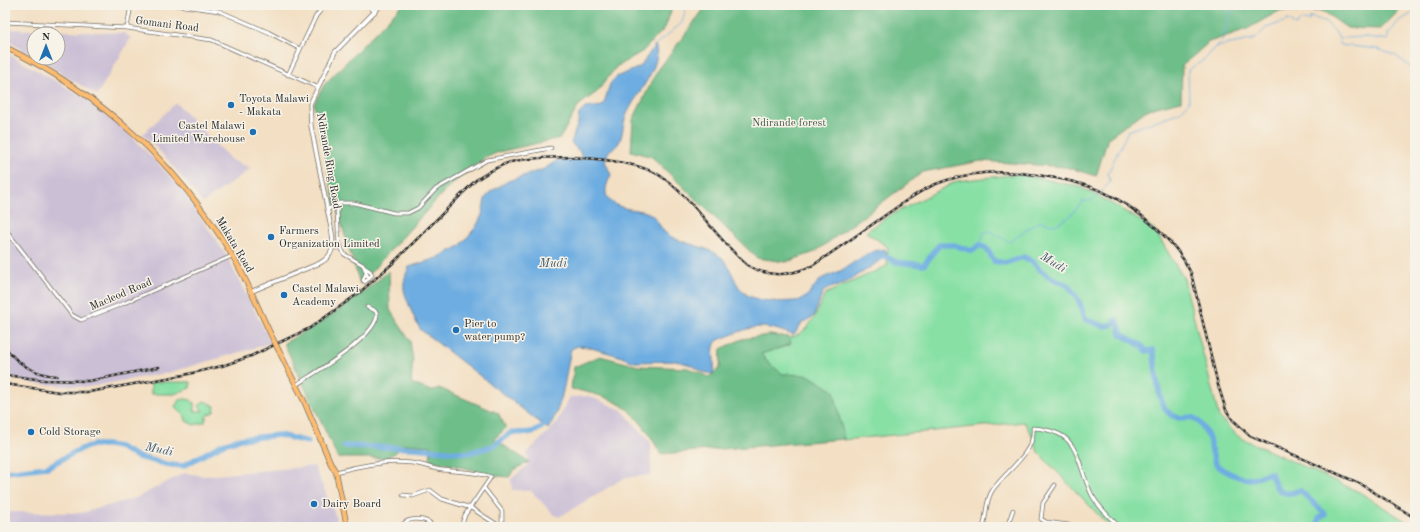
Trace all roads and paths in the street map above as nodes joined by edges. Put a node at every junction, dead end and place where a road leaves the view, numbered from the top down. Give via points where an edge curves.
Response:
1 (131, 5) edge
2 (177, 5) edge
3 (325, 5) edge
4 (368, 5) edge
5 (381, 5) edge
6 (375, 12) junction
7 (5, 22) edge
8 (127, 28) junction
9 (5, 47) edge
10 (300, 49) junction
11 (288, 75) junction
12 (317, 87) junction
13 (551, 148) dead end
14 (338, 204) junction
15 (327, 210) junction
16 (5, 229) edge
17 (339, 242) junction
18 (334, 247) junction
19 (232, 256) junction
20 (364, 267) junction
21 (366, 273) junction
22 (369, 279) junction
23 (250, 292) junction
24 (367, 307) dead end
25 (296, 385) junction
26 (336, 472) junction
27 (1055, 485) dead end
28 (484, 488) junction
29 (403, 495) dead end
30 (471, 508) junction
31 (1013, 510) dead end
32 (430, 523) dead end
33 (1008, 524) junction
34 (347, 527) edge
35 (401, 527) edge
36 (461, 527) edge
37 (501, 527) edge
38 (983, 527) edge
39 (993, 527) edge
40 (1016, 527) edge
41 (1084, 527) edge
42 (1119, 527) edge

1 - 8 street
2 - 10 street via 219,10
3 - 10 street via 316,16
4 - 6 street
5 - 6 street, Ndirande Ring Road
6 - 12 street, Ndirande Ring Road via 335,52
7 - 8 street, Gomani Road
8 - 11 street, Gomani Road via 212,40
9 - 19 main road, Makata Road via 65,80 139,139 182,185 205,214
10 - 11 street
11 - 12 street, Gomani Road
12 - 15 street, Ndirande Ring Road via 309,114
13 - 14 street via 487,160 436,188 418,208 408,213 394,213 354,203
14 - 15 street
14 - 17 street
15 - 18 street, Ndirande Ring Road
16 - 19 street, Macleod Road via 72,315 81,320
17 - 18 street via 337,248
17 - 20 street via 344,254 359,261
18 - 23 street via 330,256 320,263
19 - 23 main road, Makata Road
20 - 21 street
20 - 22 street via 372,273
21 - 22 street
21 - 22 street via 363,282
23 - 25 main road, Makata Road, bridge
24 - 25 street via 376,311 373,327 356,344
25 - 26 main road, Makata Road
26 - 28 street via 368,464 413,463 440,470 482,473 491,477
26 - 34 main road, Makata Road
27 - 41 street via 1044,503 1042,519 1046,522
28 - 30 street
28 - 37 street via 502,511
29 - 30 street via 412,496 430,490 442,499
30 - 36 street via 465,515
30 - 37 street
31 - 33 street
32 - 35 street via 416,519 405,522
33 - 39 street
33 - 40 street
38 - 42 street via 990,495 1027,449 1033,437 1033,428 1050,430 1069,443 1079,458 1089,491

